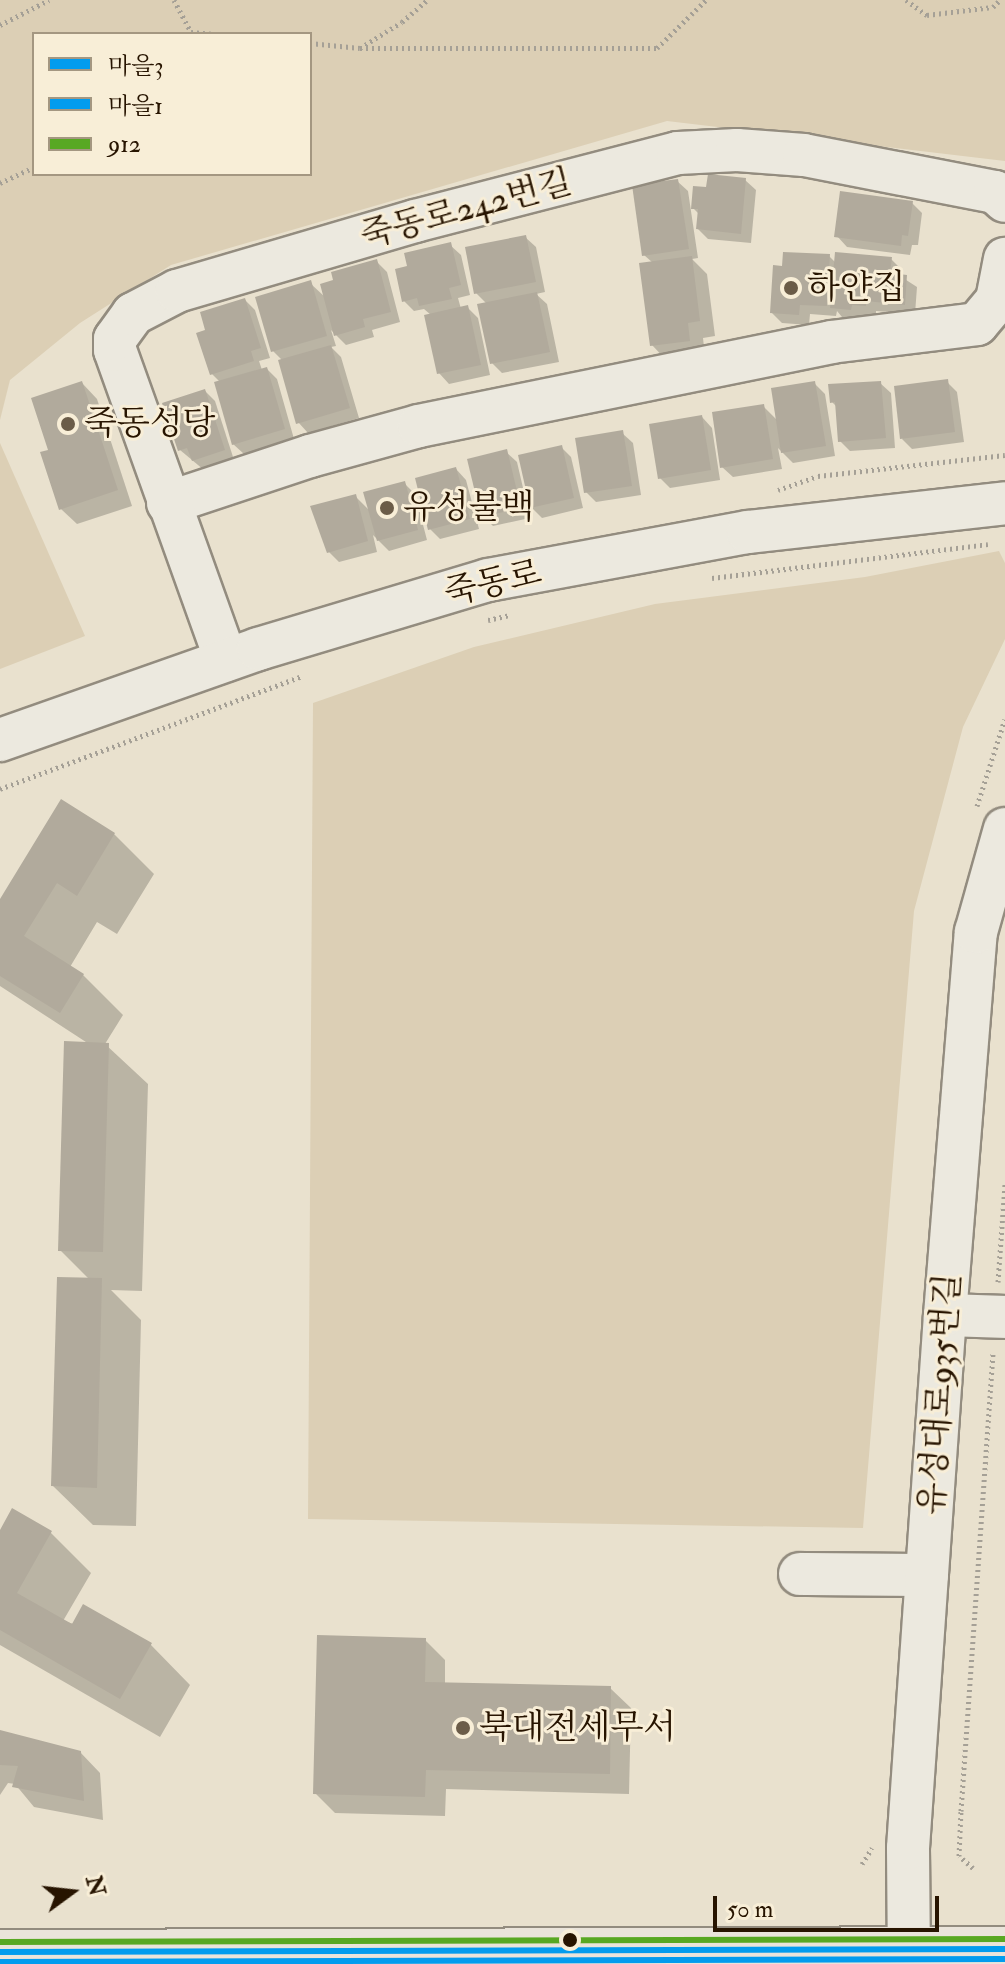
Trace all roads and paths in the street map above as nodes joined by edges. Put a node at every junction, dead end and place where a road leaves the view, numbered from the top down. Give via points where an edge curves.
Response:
1 (49, 0) edge
2 (174, 0) edge
3 (427, 0) edge
4 (706, 0) edge
5 (906, 0) edge
6 (1000, 0) edge
7 (0, 25) edge
8 (190, 32) edge
9 (312, 43) edge
10 (360, 48) junction
11 (32, 168) edge
12 (0, 183) edge
13 (1005, 201) edge
14 (1005, 259) edge
15 (168, 503) junction
16 (1004, 523) edge
17 (709, 578) dead end
18 (512, 615) dead end
19 (483, 622) dead end
20 (226, 660) junction
21 (319, 671) dead end
22 (0, 740) edge
23 (0, 789) edge
24 (1005, 829) edge
25 (1005, 1184) edge
26 (945, 1315) junction
27 (999, 1315) edge
28 (800, 1574) dead end
29 (927, 1575) junction
30 (973, 1868) dead end
31 (1005, 1949) edge
32 (0, 1952) edge
33 (909, 1958) edge

1 - 7 path
2 - 8 path
3 - 10 path
4 - 10 path via 657,48
5 - 6 path via 927,15 993,7
9 - 10 path
11 - 12 path
13 - 15 street, 죽동로242번길 via 995,192 804,155 678,153 415,221 177,291 133,314 115,339
14 - 15 street via 997,300 977,324 831,342 419,426
15 - 20 street, 죽동로242번길
16 - 17 path
16 - 20 street, 죽동로 via 748,532 488,580
18 - 19 path
20 - 22 street, 죽동로
21 - 23 path
24 - 26 street, 유성대로935번길 via 976,932
25 - 27 path
26 - 27 street
26 - 29 street, 유성대로935번길
27 - 30 path via 961,1811 959,1856
28 - 29 street
29 - 33 street, 유성대로935번길 via 908,1848
31 - 33 main road
32 - 33 main road

